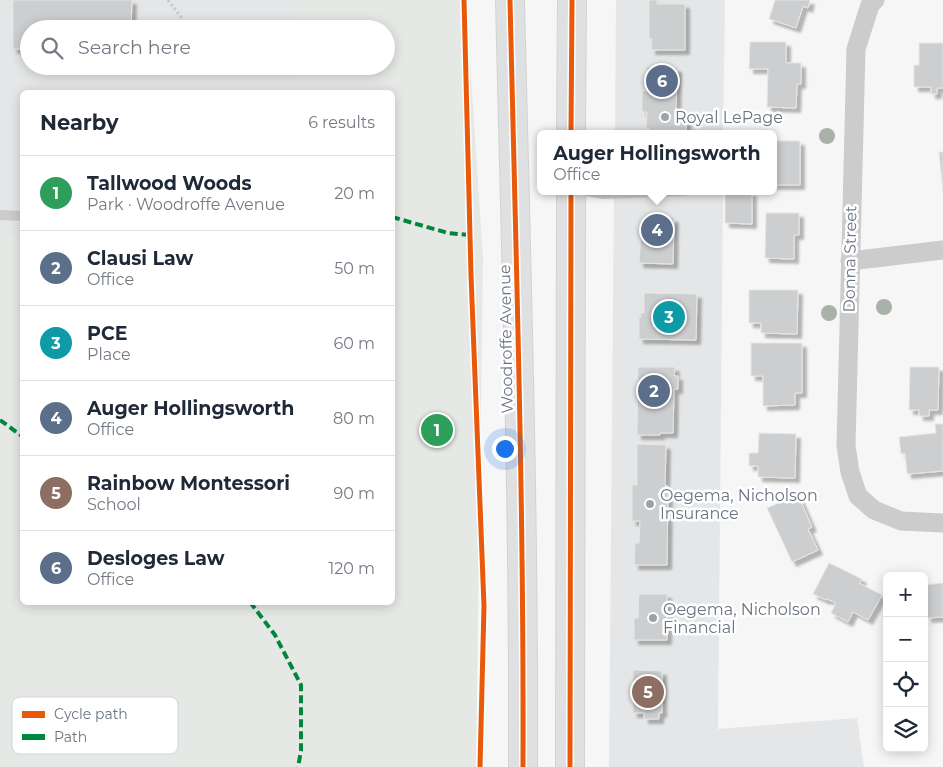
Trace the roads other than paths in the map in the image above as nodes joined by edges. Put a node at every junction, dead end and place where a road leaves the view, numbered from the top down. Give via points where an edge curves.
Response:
1 (510, 0) edge
2 (572, 0) edge
3 (875, 0) edge
4 (572, 130) edge
5 (571, 195) edge
6 (0, 216) edge
7 (20, 216) edge
8 (943, 250) edge
9 (850, 261) junction
10 (943, 523) edge
11 (523, 767) edge
12 (570, 767) edge

1 - 11 main road, Woodroffe Avenue via 520,408
2 - 4 main road
3 - 9 street, Donna Street via 870,5 856,49
5 - 12 main road
6 - 7 lane
8 - 9 street
9 - 10 street, Donna Street via 846,446 858,496 876,511 902,521

